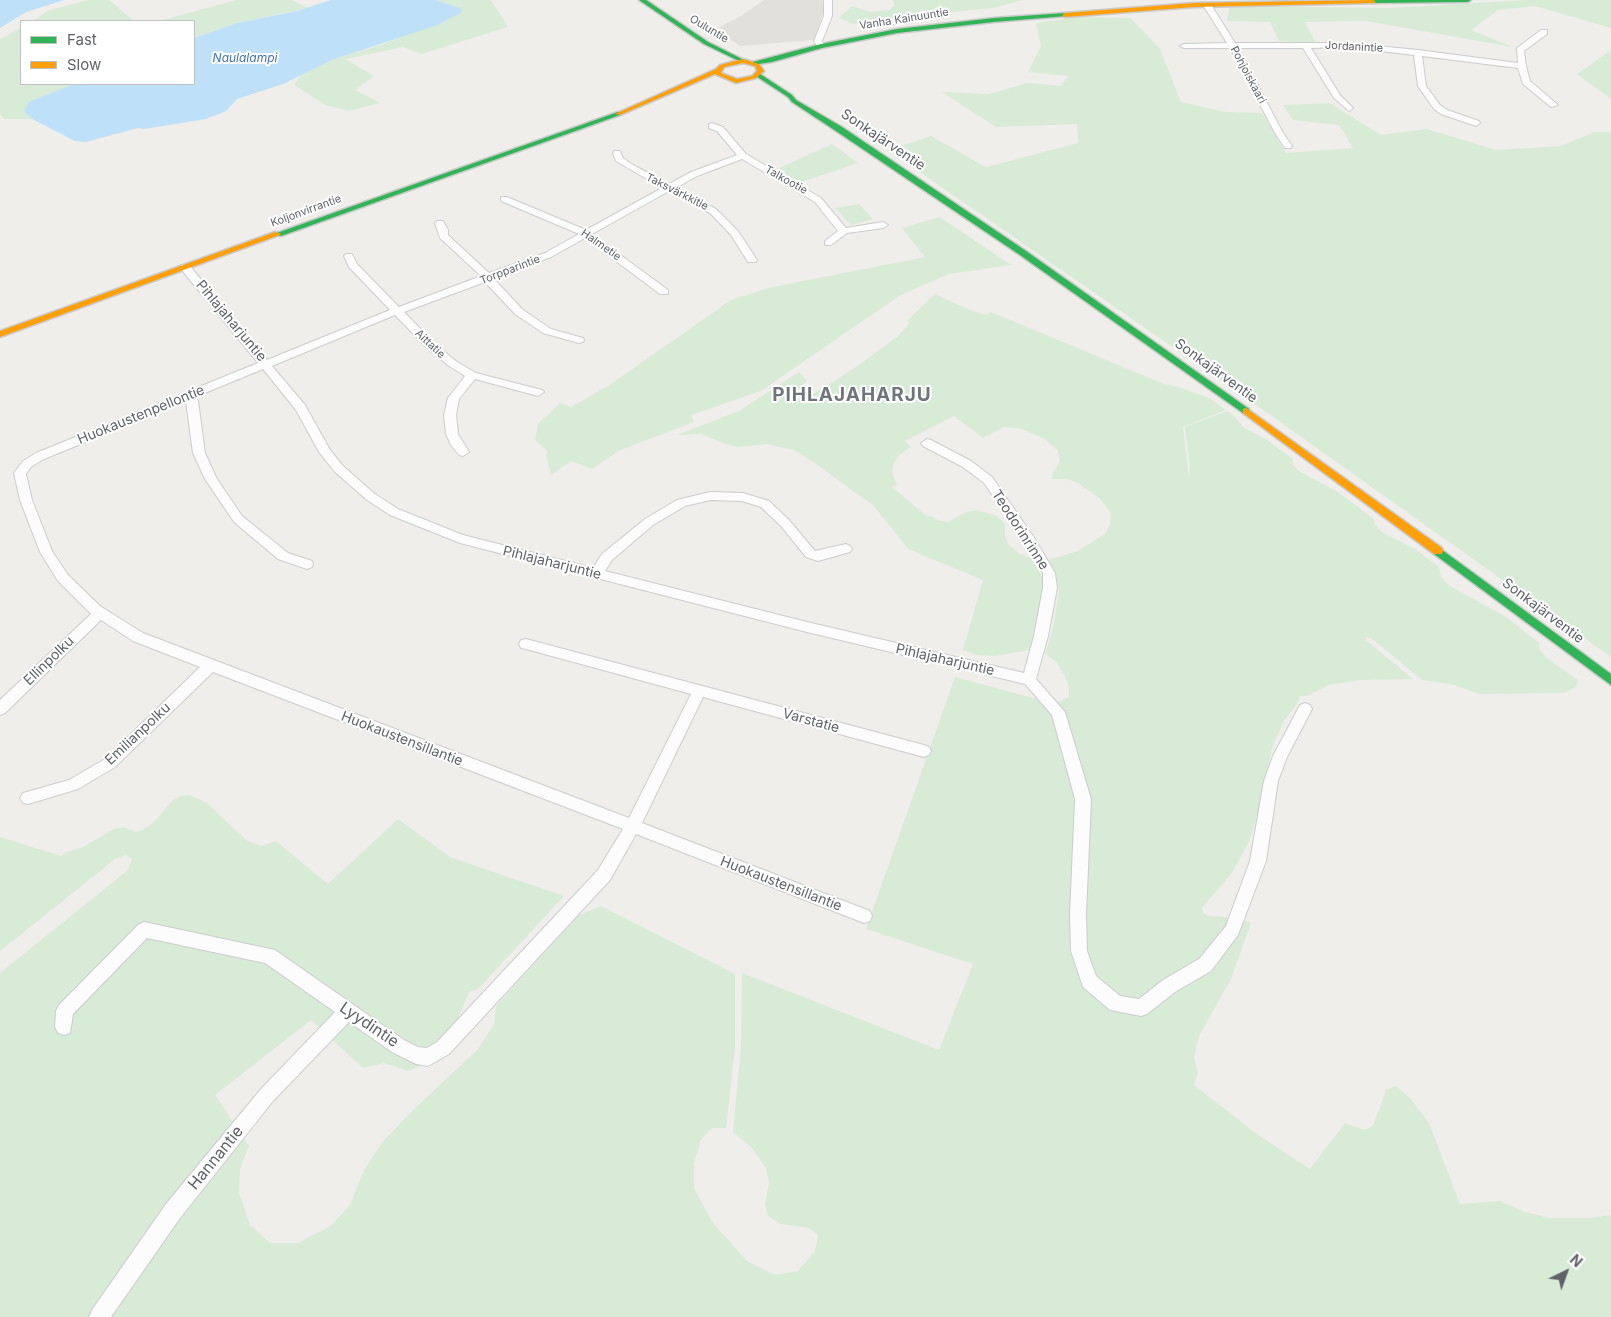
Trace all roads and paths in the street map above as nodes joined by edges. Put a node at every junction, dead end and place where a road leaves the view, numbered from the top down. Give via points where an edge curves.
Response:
1 (642, 0) edge
2 (828, 0) edge
3 (1468, 0) edge
4 (1309, 2) edge
5 (1207, 5) junction
6 (664, 17) junction
7 (1544, 32) dead end
8 (1232, 45) junction
9 (1305, 45) junction
10 (821, 46) junction
11 (1184, 46) dead end
12 (1418, 52) junction
13 (794, 54) junction
14 (747, 62) junction
15 (1522, 66) junction
16 (720, 68) junction
17 (759, 73) junction
18 (732, 80) junction
19 (794, 101) junction
20 (1554, 104) dead end
21 (1349, 108) dead end
22 (620, 113) junction
23 (1476, 123) dead end
24 (712, 126) dead end
25 (1288, 146) dead end
26 (617, 153) dead end
27 (743, 156) junction
28 (668, 187) junction
29 (504, 199) dead end
30 (440, 223) dead end
31 (883, 225) dead end
32 (844, 231) junction
33 (586, 234) junction
34 (828, 243) dead end
35 (349, 256) dead end
36 (752, 260) dead end
37 (185, 267) junction
38 (488, 278) junction
39 (664, 292) dead end
40 (396, 312) junction
41 (0, 334) edge
42 (579, 340) dead end
43 (266, 364) junction
44 (472, 375) junction
45 (538, 392) dead end
46 (189, 396) junction
47 (927, 443) dead end
48 (463, 452) dead end
49 (20, 473) joint
50 (846, 549) dead end
51 (307, 564) dead end
52 (596, 574) junction
53 (100, 614) junction
54 (526, 644) dead end
55 (211, 665) junction
56 (1029, 680) junction
57 (1611, 680) edge
58 (699, 691) junction
59 (1305, 708) dead end
60 (0, 709) edge
61 (924, 750) dead end
62 (28, 798) dead end
63 (633, 826) junction
64 (864, 916) dead end
65 (348, 1012) junction
66 (64, 1027) dead end
67 (99, 1317) edge

1 - 6 main road, Ouluntie
2 - 10 street via 828,16 818,41
3 - 4 main road, Vanha Kainuuntie
4 - 5 main road, Vanha Kainuuntie
5 - 8 street, Pohjoiskaari
5 - 10 main road, Vanha Kainuuntie via 943,25
6 - 14 main road, Ouluntie via 706,43
6 - 16 main road, Ouluntie via 720,60
7 - 15 street via 1520,50
8 - 9 street, Jordanintie
8 - 11 street, Jordanintie
8 - 25 street, Pohjoiskaari
9 - 12 street, Jordanintie via 1354,45
9 - 21 street via 1337,96
10 - 13 main road, Vanha Kainuuntie
12 - 15 street, Jordanintie
12 - 23 street via 1422,86 1437,106 1444,112
13 - 14 main road, Vanha Kainuuntie via 760,63
13 - 17 main road, Vanha Kainuuntie
14 - 16 main road, Vanha Kainuuntie
14 - 17 main road, Ouluntie via 757,65
15 - 20 street via 1526,82
16 - 18 main road, Ouluntie via 718,74
16 - 22 main road, Koljonvirrantie
17 - 18 main road, Vanha Kainuuntie via 749,79
17 - 19 main road, Sonkajärventie
18 - 19 main road, Sonkajärventie
18 - 22 main road, Koljonvirrantie
19 - 57 main road, Sonkajärventie via 1023,253 1336,475
22 - 37 main road, Koljonvirrantie
24 - 27 street, Talkootie via 720,130
26 - 28 street, Taksvärkkitie via 619,159 630,167
27 - 28 street, Torpparintie
27 - 32 street, Talkootie via 809,192
28 - 33 street, Torpparintie
28 - 36 street, Taksvärkkitie via 722,218
29 - 33 street, Halmetie
30 - 38 street via 443,236
31 - 32 street
32 - 34 street
33 - 38 street, Torpparintie via 548,255
33 - 39 street, Halmetie
35 - 40 street, Aittatie via 353,265
37 - 41 main road, Koljonvirrantie
37 - 43 street, Pihlajaharjuntie
38 - 40 street, Torpparintie
38 - 42 street via 530,321 556,335
40 - 43 street, Torpparintie
40 - 44 street, Aittatie via 442,356
43 - 46 street, Huokaustenpellontie
43 - 52 street, Pihlajaharjuntie via 301,408 325,452 339,469 394,512 460,539
44 - 45 street, Aittatie
44 - 48 street via 458,392 450,415 452,434
46 - 49 street, Huokaustenpellontie via 40,456
46 - 51 street via 199,453 226,503 259,538 283,556
47 - 56 street, Teodorinrinne via 967,464 988,480 1049,573 1050,588 1043,626
49 - 53 street, Huokaustensillantie via 26,500 46,552 77,594
50 - 52 street via 818,556 812,554 764,504 744,497 710,496 680,503 650,522 607,557
52 - 56 street, Pihlajaharjuntie
53 - 55 street, Huokaustensillantie via 138,636
53 - 60 street, Ellinpolku
54 - 58 street, Varstatie
55 - 62 street, Emilianpolku via 110,763 73,785
55 - 63 street, Huokaustensillantie
56 - 59 street via 1058,712 1083,799 1078,933 1079,951 1089,981 1116,1004 1141,1008 1169,986 1205,965 1232,930 1258,861 1271,782 1280,756
58 - 61 street, Varstatie
58 - 63 street
63 - 64 street, Huokaustensillantie
63 - 65 street, Lyydintie via 604,875 443,1048 428,1057 416,1055
65 - 66 street, Lyydintie via 269,956 144,930 65,1010
65 - 67 street, Hannantie via 267,1095 173,1211

